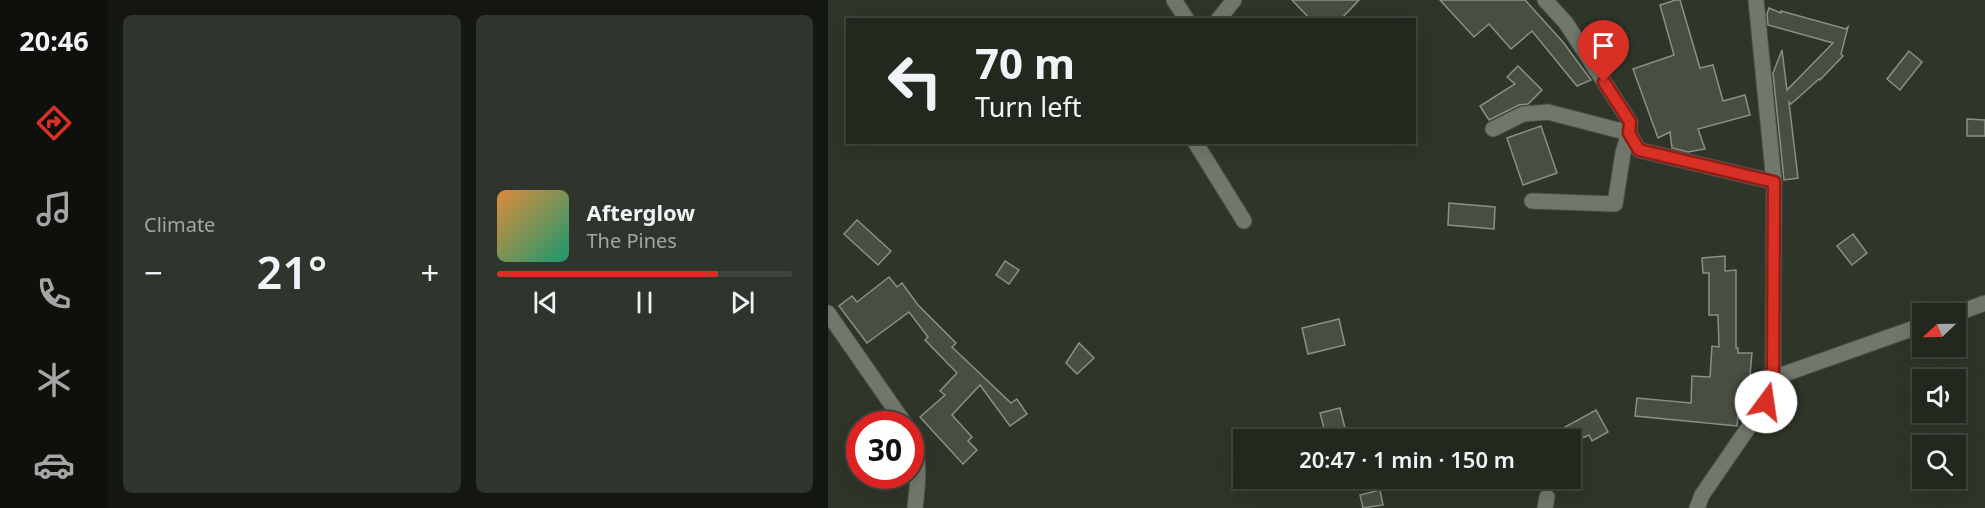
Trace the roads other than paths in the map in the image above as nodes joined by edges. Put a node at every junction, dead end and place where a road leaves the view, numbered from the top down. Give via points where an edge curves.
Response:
1 (1174, 0) edge
2 (1234, 0) edge
3 (1545, 0) edge
4 (1756, 0) edge
5 (1186, 18) edge
6 (1220, 18) edge
7 (1493, 129) dead end
8 (1629, 133) junction
9 (1196, 144) edge
10 (1774, 182) junction
11 (1532, 201) dead end
12 (1244, 221) dead end
13 (1985, 303) edge
14 (1966, 310) edge
15 (828, 313) edge
16 (1912, 329) edge
17 (1773, 378) junction
18 (896, 411) edge
19 (917, 489) edge
20 (915, 508) edge
21 (1697, 508) edge

1 - 5 street
2 - 6 street
3 - 8 street via 1566,23 1630,122
4 - 10 street
7 - 8 street via 1523,114 1548,112
8 - 10 street via 1639,150
8 - 11 street via 1615,204
9 - 12 street
10 - 17 street
13 - 14 street
15 - 18 street
16 - 17 street
17 - 21 street via 1766,402
19 - 20 street

